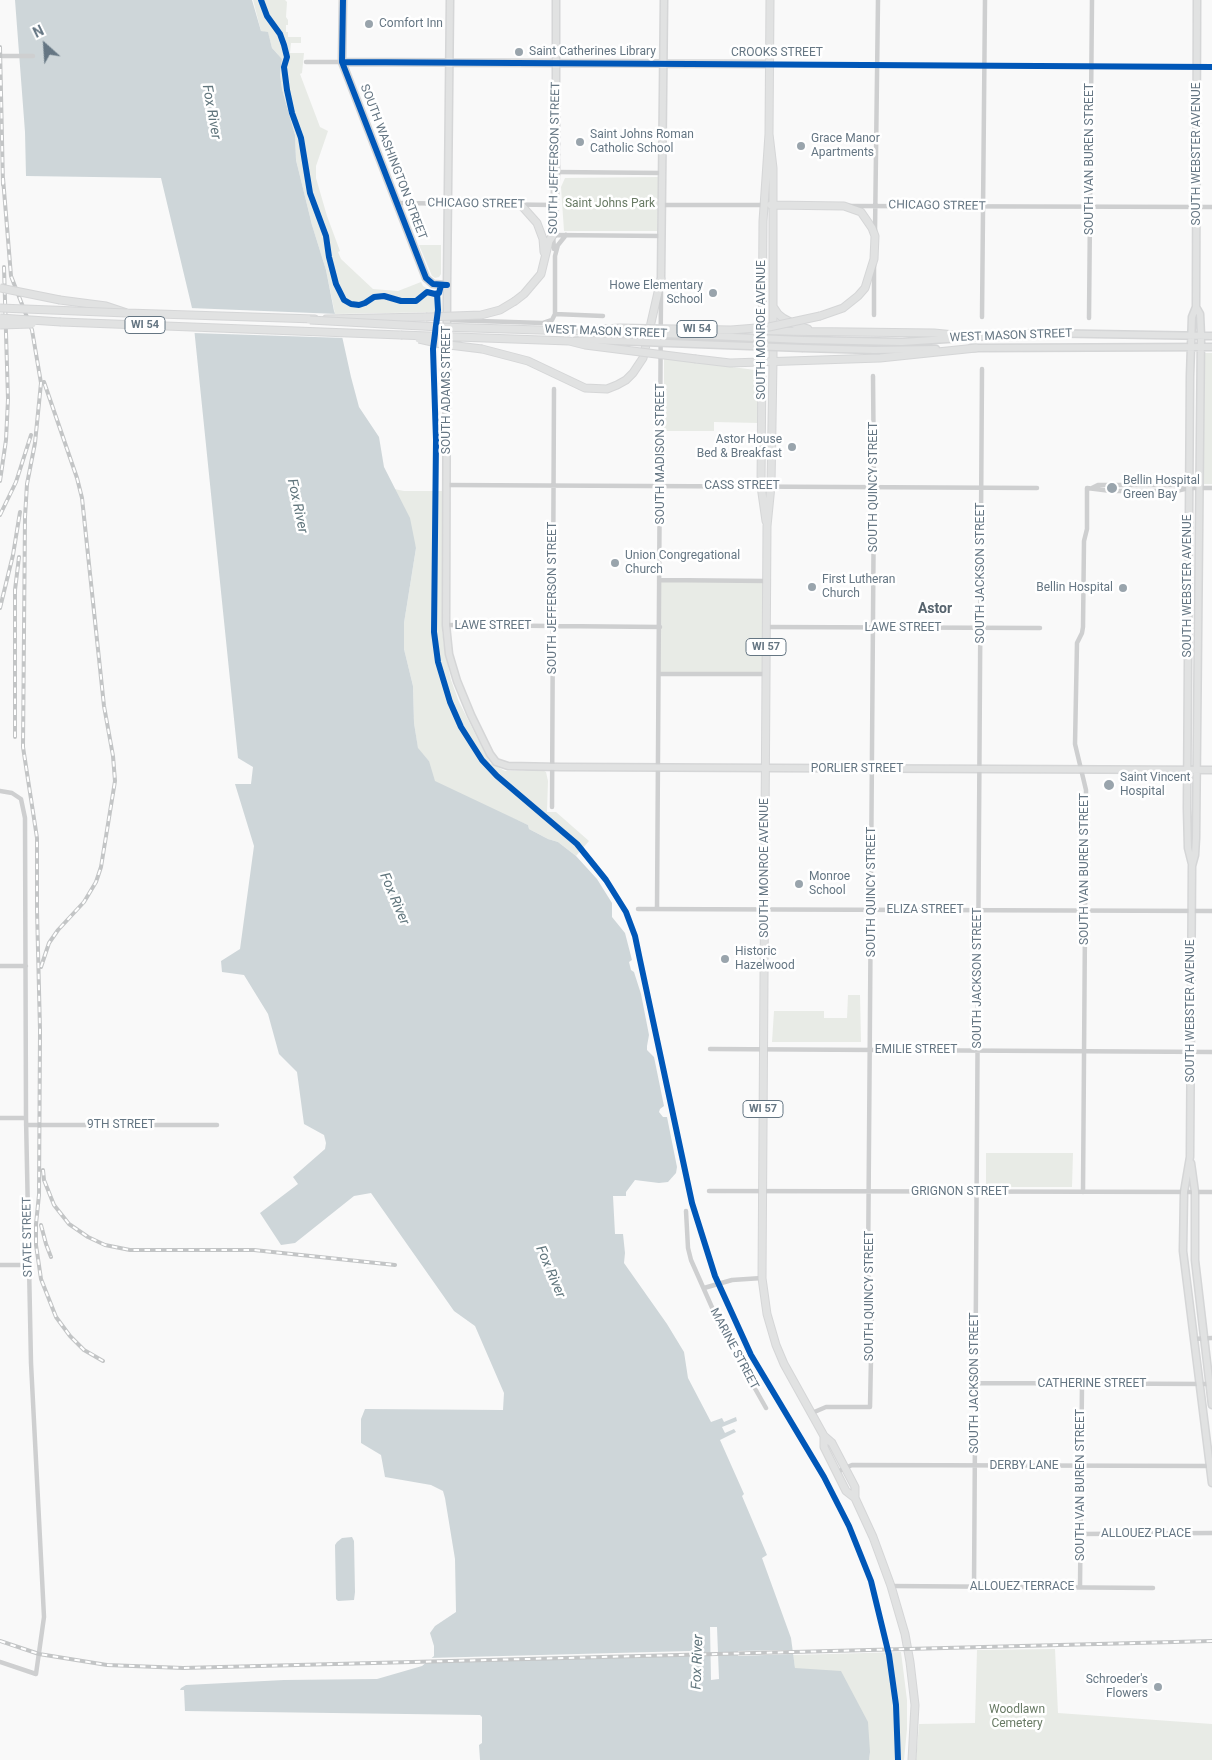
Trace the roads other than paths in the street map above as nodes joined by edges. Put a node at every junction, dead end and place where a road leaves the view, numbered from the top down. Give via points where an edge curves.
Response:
1 (342, 0) edge
2 (450, 0) edge
3 (556, 0) edge
4 (664, 0) edge
5 (770, 0) edge
6 (878, 0) edge
7 (985, 0) edge
8 (1092, 0) edge
9 (1197, 0) edge
10 (0, 56) edge
11 (34, 56) dead end
12 (306, 62) dead end
13 (342, 62) junction
14 (451, 62) junction
15 (556, 62) junction
16 (664, 64) junction
17 (769, 64) junction
18 (877, 65) junction
19 (984, 65) junction
20 (1091, 66) junction
21 (1212, 66) edge
22 (1197, 67) junction
23 (769, 134) junction
24 (556, 172) junction
25 (663, 173) junction
26 (396, 203) junction
27 (448, 203) junction
28 (662, 204) junction
29 (521, 205) junction
30 (555, 205) junction
31 (764, 205) junction
32 (774, 205) junction
33 (876, 205) junction
34 (844, 206) junction
35 (983, 206) junction
36 (1090, 207) junction
37 (1196, 207) junction
38 (1212, 208) edge
39 (554, 234) junction
40 (566, 235) junction
41 (662, 236) junction
42 (875, 236) junction
43 (555, 256) junction
44 (874, 259) junction
45 (544, 264) junction
46 (661, 279) junction
47 (447, 285) junction
48 (0, 288) edge
49 (773, 306) junction
50 (1196, 307) junction
51 (0, 308) edge
52 (127, 313) junction
53 (555, 314) junction
54 (874, 315) dead end
55 (603, 316) dead end
56 (982, 317) dead end
57 (0, 318) edge
58 (1089, 318) dead end
59 (310, 320) junction
60 (447, 320) junction
61 (61, 322) junction
62 (0, 325) edge
63 (573, 331) junction
64 (763, 331) junction
65 (773, 331) junction
66 (836, 331) junction
67 (401, 335) junction
68 (1191, 336) junction
69 (1201, 336) junction
70 (1212, 336) edge
71 (975, 337) junction
72 (569, 341) junction
73 (1190, 346) junction
74 (1201, 347) junction
75 (1212, 347) edge
76 (976, 348) junction
77 (773, 360) junction
78 (762, 361) junction
79 (982, 369) dead end
80 (873, 376) dead end
81 (554, 390) dead end
82 (447, 485) junction
83 (554, 486) junction
84 (661, 486) junction
85 (761, 486) junction
86 (771, 486) junction
87 (874, 487) junction
88 (981, 488) junction
89 (1037, 488) dead end
90 (1189, 488) junction
91 (1198, 488) junction
92 (1212, 488) edge
93 (767, 526) junction
94 (660, 580) junction
95 (767, 580) junction
96 (446, 626) junction
97 (553, 626) junction
98 (660, 627) junction
99 (766, 627) junction
100 (873, 628) junction
101 (980, 628) junction
102 (1040, 628) dead end
103 (659, 674) junction
104 (766, 674) junction
105 (503, 765) joint
106 (552, 767) junction
107 (659, 768) junction
108 (765, 768) junction
109 (872, 769) junction
110 (979, 769) junction
111 (1081, 770) junction
112 (1187, 770) junction
113 (1196, 770) junction
114 (1212, 770) edge
115 (0, 791) edge
116 (552, 807) dead end
117 (1192, 866) junction
118 (657, 908) junction
119 (638, 909) dead end
120 (764, 909) junction
121 (872, 909) junction
122 (978, 910) junction
123 (1085, 910) junction
124 (1192, 911) junction
125 (1212, 911) edge
126 (0, 966) edge
127 (26, 966) junction
128 (710, 1049) dead end
129 (763, 1050) junction
130 (871, 1050) junction
131 (977, 1051) junction
132 (1084, 1051) junction
133 (1191, 1051) junction
134 (1212, 1052) edge
135 (0, 1118) edge
136 (26, 1118) junction
137 (26, 1125) junction
138 (217, 1126) dead end
139 (1190, 1157) junction
140 (709, 1191) dead end
141 (762, 1191) junction
142 (870, 1191) junction
143 (976, 1192) junction
144 (1083, 1192) junction
145 (1184, 1192) junction
146 (1195, 1192) junction
147 (1212, 1192) edge
148 (686, 1211) dead end
149 (0, 1265) edge
150 (29, 1265) junction
151 (762, 1278) junction
152 (704, 1288) junction
153 (1203, 1338) junction
154 (1212, 1338) edge
155 (1194, 1339) junction
156 (975, 1383) junction
157 (1082, 1384) junction
158 (1199, 1384) junction
159 (1210, 1384) junction
160 (1212, 1405) edge
161 (766, 1408) dead end
162 (812, 1413) junction
163 (824, 1436) junction
164 (1210, 1446) edge
165 (974, 1466) junction
166 (1211, 1466) edge
167 (1081, 1467) junction
168 (845, 1468) junction
169 (836, 1472) junction
170 (1212, 1483) edge
171 (855, 1498) junction
172 (1081, 1534) junction
173 (1212, 1534) edge
174 (891, 1586) junction
175 (974, 1587) junction
176 (1080, 1588) junction
177 (1153, 1588) dead end
178 (0, 1662) edge
179 (912, 1760) edge

1 - 13 main road, SOUTH WASHINGTON STREET
2 - 14 main road, SOUTH ADAMS STREET
3 - 15 main road, SOUTH JEFFERSON STREET
4 - 16 main road, SOUTH MADISON STREET
5 - 17 main road, SOUTH MONROE AVENUE
6 - 18 street
7 - 19 street
8 - 20 street, SOUTH VAN BUREN STREET
9 - 22 main road, SOUTH WEBSTER AVENUE
10 - 11 street
12 - 13 street, CROOKS STREET
13 - 14 main road, CROOKS STREET
13 - 26 main road, SOUTH WASHINGTON STREET
14 - 15 main road, CROOKS STREET
14 - 27 main road, SOUTH ADAMS STREET
15 - 16 main road, CROOKS STREET
15 - 24 main road, SOUTH JEFFERSON STREET
16 - 17 main road, CROOKS STREET
16 - 25 main road, SOUTH MADISON STREET
17 - 18 street, CROOKS STREET
17 - 23 main road, SOUTH MONROE AVENUE
18 - 19 street, CROOKS STREET
18 - 33 street
19 - 20 street, CROOKS STREET
19 - 35 street
20 - 22 street, CROOKS STREET
20 - 36 street, SOUTH VAN BUREN STREET
21 - 22 street, CROOKS STREET
22 - 37 main road, SOUTH WEBSTER AVENUE
23 - 31 main road, SOUTH MONROE AVENUE
23 - 32 main road, SOUTH MONROE AVENUE via 774,168
24 - 25 street
24 - 30 main road, SOUTH JEFFERSON STREET
25 - 28 main road, SOUTH MADISON STREET
26 - 27 street, CHICAGO STREET
26 - 47 main road, SOUTH WASHINGTON STREET via 428,281
27 - 29 street, CHICAGO STREET
27 - 47 main road, SOUTH ADAMS STREET
28 - 31 street, CHICAGO STREET
28 - 41 main road, SOUTH MADISON STREET
29 - 30 street, CHICAGO STREET
29 - 45 main road via 539,228
30 - 39 main road, SOUTH JEFFERSON STREET
31 - 32 main road, CHICAGO STREET
31 - 64 main road, SOUTH MONROE AVENUE / WI 57
32 - 34 main road, CHICAGO STREET
32 - 49 main road, SOUTH MONROE AVENUE
33 - 34 street, CHICAGO STREET
33 - 35 street, CHICAGO STREET
33 - 42 street
34 - 42 main road via 861,212
35 - 36 street, CHICAGO STREET
35 - 56 street
36 - 37 street, CHICAGO STREET
36 - 58 street, SOUTH VAN BUREN STREET
37 - 38 street, CHICAGO STREET
37 - 50 main road, SOUTH WEBSTER AVENUE
39 - 40 street
39 - 43 street, SOUTH JEFFERSON STREET
39 - 45 main road via 549,241
40 - 41 street
40 - 43 street
41 - 46 main road, SOUTH MADISON STREET
42 - 44 main road, WI 54
43 - 53 street, SOUTH JEFFERSON STREET
44 - 54 street
44 - 63 main road, WI 54, bridge via 868,281 858,296 843,308 820,316 746,330 620,328
45 - 59 main road, bridge via 534,283 500,310 473,316
46 - 67 main road, bridge via 638,368 617,385 598,390 578,386 514,356
46 - 84 street, SOUTH MADISON STREET
47 - 60 main road, SOUTH ADAMS STREET
48 - 52 main road, bridge via 106,306
49 - 65 main road, SOUTH MONROE AVENUE
49 - 66 main road via 778,314 796,325
50 - 68 main road, SOUTH WEBSTER AVENUE via 1192,314
50 - 69 main road, SOUTH WEBSTER AVENUE
51 - 52 main road, WEST MASON STREET / WI 54, bridge
52 - 59 main road, WEST MASON STREET / WI 54
53 - 55 street
53 - 60 street via 552,320 543,323
57 - 61 main road, WEST MASON STREET / WI 54, bridge
59 - 63 main road, WEST MASON STREET / WI 54, bridge
60 - 82 main road, SOUTH ADAMS STREET
61 - 62 main road, bridge
61 - 67 main road, WEST MASON STREET / WI 54
63 - 71 main road, WEST MASON STREET, bridge via 902,342
64 - 65 main road
64 - 78 main road, SOUTH MONROE AVENUE / WI 57
65 - 66 main road
65 - 77 main road, SOUTH MONROE AVENUE
66 - 71 main road
67 - 72 main road, WEST MASON STREET / WI 54, bridge
68 - 69 main road, WEST MASON STREET
68 - 71 main road, WEST MASON STREET via 1036,334
68 - 73 main road, SOUTH WEBSTER AVENUE
69 - 70 main road, WEST MASON STREET
69 - 74 main road, SOUTH WEBSTER AVENUE
72 - 76 main road, WEST MASON STREET, bridge via 904,350
72 - 78 main road, WI 54, bridge via 696,359
73 - 74 main road, WEST MASON STREET
73 - 76 main road, WEST MASON STREET
73 - 90 main road, SOUTH WEBSTER AVENUE
74 - 75 main road, WEST MASON STREET
74 - 91 main road, SOUTH WEBSTER AVENUE
76 - 77 main road via 880,358
77 - 78 main road
77 - 86 main road, SOUTH MONROE AVENUE / WI 57
78 - 85 main road, SOUTH MONROE AVENUE / WI 57
79 - 88 street, SOUTH JACKSON STREET
80 - 87 street, SOUTH QUINCY STREET
81 - 83 street, SOUTH JEFFERSON STREET
82 - 83 street, CASS STREET
82 - 96 main road, SOUTH ADAMS STREET
83 - 84 street, CASS STREET
83 - 97 street, SOUTH JEFFERSON STREET
84 - 85 street, CASS STREET
84 - 94 street, SOUTH MADISON STREET
85 - 86 street, CASS STREET
85 - 93 main road, SOUTH MONROE AVENUE / WI 57
86 - 87 street, CASS STREET
86 - 93 main road, SOUTH MONROE AVENUE / WI 57
87 - 88 street, CASS STREET
87 - 100 street, SOUTH QUINCY STREET
88 - 89 street, CASS STREET
88 - 101 street, SOUTH JACKSON STREET
90 - 91 street
90 - 111 street, SOUTH VAN BUREN STREET via 1176,491 1097,491 1089,488 1084,541 1083,627 1077,643 1075,744
90 - 112 main road, SOUTH WEBSTER AVENUE
91 - 92 street
91 - 113 main road, SOUTH WEBSTER AVENUE
93 - 95 main road, SOUTH MONROE AVENUE / WI 57
94 - 95 street
94 - 98 street, SOUTH MADISON STREET
95 - 99 main road, SOUTH MONROE AVENUE / WI 57
96 - 97 street, LAWE STREET
96 - 105 main road, SOUTH ADAMS STREET via 449,654 463,697 490,754
97 - 98 street, LAWE STREET
97 - 106 street, SOUTH JEFFERSON STREET
98 - 103 street, SOUTH MADISON STREET
99 - 100 street, LAWE STREET
99 - 104 main road, SOUTH MONROE AVENUE / WI 57
100 - 101 street, LAWE STREET
100 - 109 street, SOUTH QUINCY STREET
101 - 102 street, LAWE STREET
101 - 110 street, SOUTH JACKSON STREET
103 - 104 street
103 - 107 street, SOUTH MADISON STREET
104 - 108 main road, SOUTH MONROE AVENUE / WI 57
105 - 106 main road, PORLIER STREET
106 - 107 main road, PORLIER STREET
106 - 116 street, SOUTH JEFFERSON STREET
107 - 108 main road, PORLIER STREET
107 - 118 street, SOUTH MADISON STREET
108 - 109 main road, PORLIER STREET
108 - 120 main road, SOUTH MONROE AVENUE / WI 57
109 - 110 main road, PORLIER STREET
109 - 121 street, SOUTH QUINCY STREET
110 - 111 main road, PORLIER STREET
110 - 122 street, SOUTH JACKSON STREET
111 - 112 main road, PORLIER STREET
111 - 123 street, SOUTH VAN BUREN STREET via 1086,790
112 - 113 main road, PORLIER STREET
112 - 117 main road, SOUTH WEBSTER AVENUE via 1188,848
113 - 114 main road, PORLIER STREET
113 - 117 main road, SOUTH WEBSTER AVENUE via 1196,838
115 - 127 street, STATE STREET via 21,799 25,818
117 - 124 main road, SOUTH WEBSTER AVENUE
118 - 119 street, ELIZA STREET
118 - 120 street, ELIZA STREET
120 - 121 street, ELIZA STREET
120 - 129 main road, SOUTH MONROE AVENUE / WI 57
121 - 122 street, ELIZA STREET
121 - 130 street, SOUTH QUINCY STREET
122 - 123 street, ELIZA STREET
122 - 131 street, SOUTH JACKSON STREET
123 - 124 street, ELIZA STREET
123 - 132 street, SOUTH VAN BUREN STREET
124 - 125 street, ELIZA STREET
124 - 133 main road, SOUTH WEBSTER AVENUE
126 - 127 street
127 - 136 street, STATE STREET
128 - 129 street, EMILIE STREET
129 - 130 street, EMILIE STREET
129 - 141 main road, SOUTH MONROE AVENUE / WI 57
130 - 131 street, EMILIE STREET
130 - 142 street, SOUTH QUINCY STREET
131 - 132 street, EMILIE STREET
131 - 143 street, SOUTH JACKSON STREET
132 - 133 street, EMILIE STREET
132 - 144 street, SOUTH VAN BUREN STREET
133 - 134 street, EMILIE STREET
133 - 139 main road, SOUTH WEBSTER AVENUE
135 - 136 street
136 - 137 street, STATE STREET
137 - 138 street, 9TH STREET
137 - 150 street, STATE STREET
139 - 145 main road, SOUTH WEBSTER AVENUE
139 - 146 main road, SOUTH WEBSTER AVENUE
140 - 141 street, GRIGNON STREET
141 - 142 street, GRIGNON STREET
141 - 151 main road, SOUTH MONROE AVENUE / WI 57
142 - 143 street, GRIGNON STREET
142 - 162 street, SOUTH QUINCY STREET via 870,1407 826,1406
143 - 144 street, GRIGNON STREET
143 - 156 street, SOUTH JACKSON STREET
144 - 145 street, GRIGNON STREET
145 - 146 street, GRIGNON STREET
145 - 155 main road, SOUTH WEBSTER AVENUE via 1183,1251
146 - 147 street, GRIGNON STREET
146 - 153 main road, SOUTH WEBSTER AVENUE via 1194,1251
148 - 152 street, MARINE STREET via 688,1248
149 - 150 street
150 - 178 street, STATE STREET via 44,1617 36,1674
151 - 152 street via 732,1280
151 - 162 main road, SOUTH MONROE AVENUE / WI 57 via 776,1345
152 - 161 street, MARINE STREET via 722,1330
153 - 154 street
153 - 155 street
153 - 159 main road, SOUTH WEBSTER AVENUE
155 - 158 main road, SOUTH WEBSTER AVENUE
156 - 157 street, CATHERINE STREET
156 - 165 street, SOUTH JACKSON STREET
157 - 158 street, CATHERINE STREET
157 - 167 street, SOUTH VAN BUREN STREET
158 - 159 street, CATHERINE STREET
158 - 164 main road, SOUTH WEBSTER AVENUE
159 - 160 main road, SOUTH WEBSTER AVENUE
162 - 163 main road, SOUTH MONROE AVENUE / WI 57
163 - 168 main road, SOUTH MONROE AVENUE / WI 57 via 832,1443
163 - 169 main road, SOUTH MONROE AVENUE / WI 57 via 824,1447
164 - 166 main road, SOUTH WEBSTER AVENUE
165 - 167 street, DERBY LANE
165 - 168 street, DERBY LANE via 852,1465
165 - 175 street, SOUTH JACKSON STREET
166 - 167 street, DERBY LANE
166 - 170 main road, SOUTH WEBSTER AVENUE
167 - 172 street, SOUTH VAN BUREN STREET
168 - 169 street, DERBY LANE
168 - 171 main road, SOUTH MONROE AVENUE / WI 57 via 855,1487
169 - 171 main road, SOUTH MONROE AVENUE / WI 57 via 846,1490
171 - 174 main road, SOUTH MONROE AVENUE / WI 57
172 - 173 street, ALLOUEZ PLACE
172 - 176 street, SOUTH VAN BUREN STREET
174 - 175 street, ALLOUEZ TERRACE
174 - 179 main road, SOUTH MONROE AVENUE / WI 57 via 910,1662 915,1706
175 - 176 street, ALLOUEZ TERRACE
176 - 177 street, ALLOUEZ TERRACE

